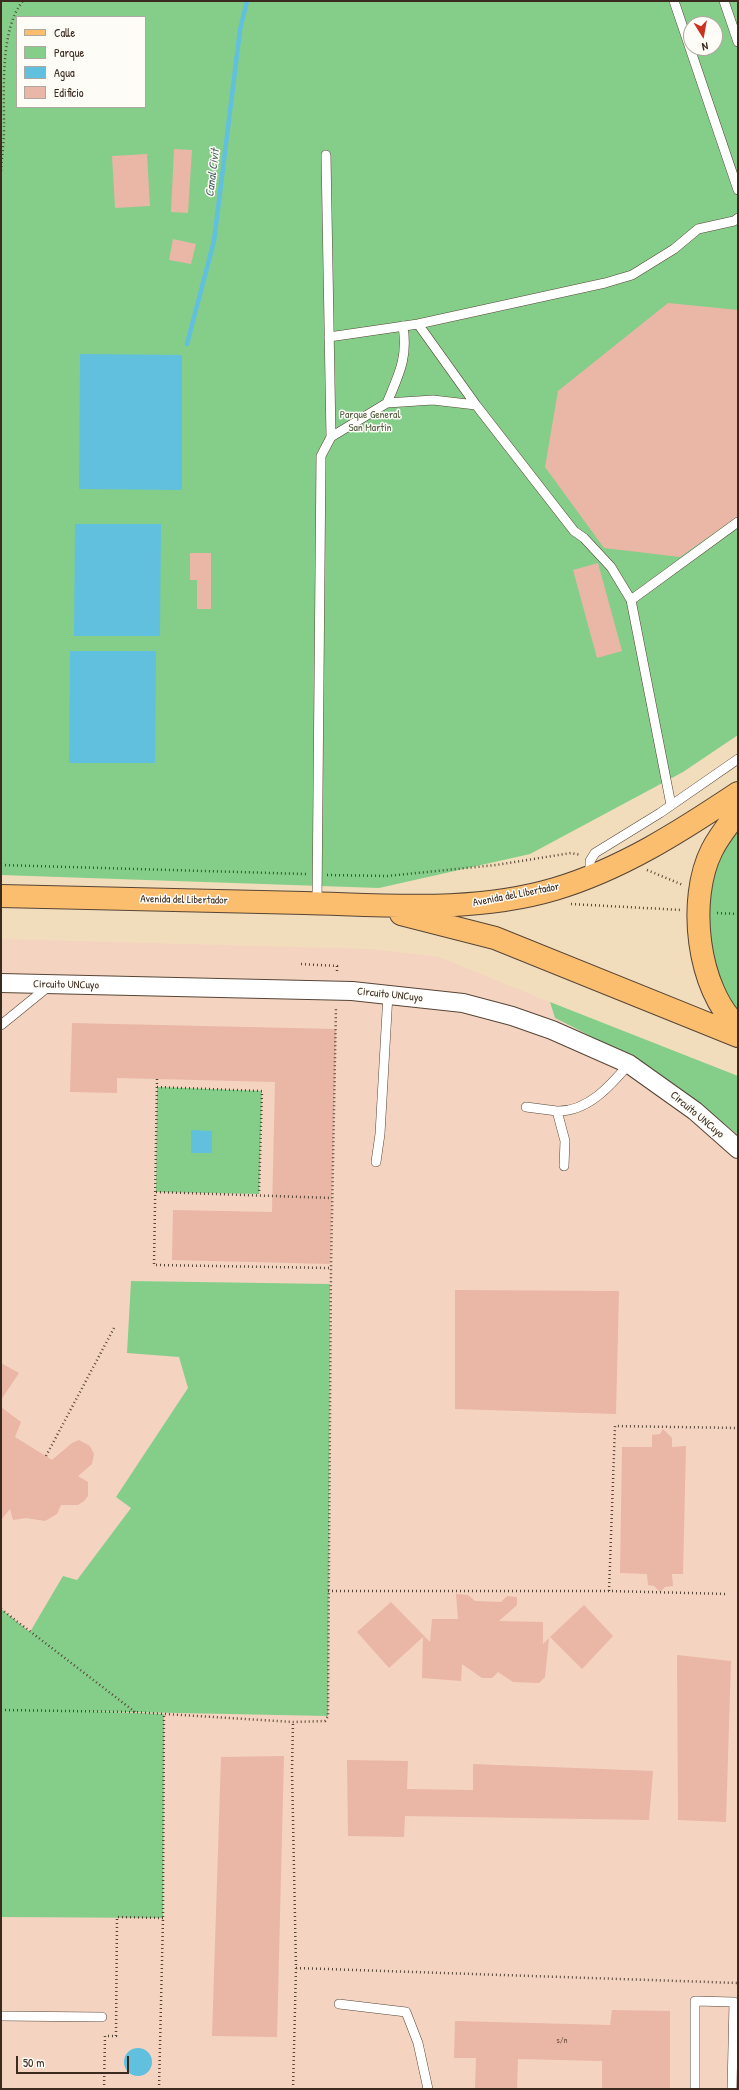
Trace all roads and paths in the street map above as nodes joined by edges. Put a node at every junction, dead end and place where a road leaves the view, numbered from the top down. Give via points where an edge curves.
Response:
1 (23, 1) edge
2 (674, 1) edge
3 (724, 1) edge
4 (738, 42) edge
5 (326, 154) dead end
6 (1, 170) edge
7 (738, 190) edge
8 (738, 218) edge
9 (418, 324) junction
10 (403, 326) junction
11 (329, 337) junction
12 (387, 403) junction
13 (476, 405) junction
14 (331, 437) junction
15 (738, 522) edge
16 (631, 600) junction
17 (738, 759) edge
18 (738, 793) edge
19 (671, 805) junction
20 (738, 812) edge
21 (637, 854) junction
22 (1, 865) edge
23 (590, 866) junction
24 (318, 875) junction
25 (689, 887) dead end
26 (1, 896) edge
27 (567, 903) dead end
28 (317, 904) junction
29 (367, 906) junction
30 (698, 912) junction
31 (738, 914) edge
32 (301, 964) dead end
33 (337, 972) dead end
34 (1, 983) edge
35 (52, 984) junction
36 (388, 994) junction
37 (336, 1004) dead end
38 (1, 1025) edge
39 (738, 1027) edge
40 (738, 1036) edge
41 (629, 1064) junction
42 (157, 1079) dead end
43 (157, 1087) junction
44 (526, 1107) dead end
45 (557, 1111) junction
46 (738, 1149) edge
47 (376, 1162) dead end
48 (564, 1166) dead end
49 (156, 1192) junction
50 (259, 1194) junction
51 (332, 1198) junction
52 (331, 1268) junction
53 (114, 1328) dead end
54 (738, 1428) edge
55 (46, 1456) dead end
56 (328, 1591) junction
57 (609, 1591) junction
58 (728, 1594) dead end
59 (1, 1609) edge
60 (1, 1710) edge
61 (135, 1712) junction
62 (164, 1714) junction
63 (293, 1722) junction
64 (163, 1918) junction
65 (296, 1968) junction
66 (738, 1984) edge
67 (340, 2004) dead end
68 (1, 2016) edge
69 (102, 2017) dead end
70 (104, 2089) edge
71 (159, 2089) edge
72 (293, 2089) edge
73 (428, 2089) edge
74 (695, 2089) edge
75 (732, 2089) edge

1 - 6 path via 9,29 4,70
2 - 7 lane
3 - 4 lane
5 - 11 lane
8 - 9 lane via 698,230 674,250 632,274 605,283
9 - 10 lane
9 - 13 lane
10 - 11 lane
10 - 12 lane via 403,365
11 - 14 lane
12 - 13 lane via 433,400
12 - 14 lane
13 - 16 lane via 574,531 584,538 610,567
14 - 24 lane via 321,456
15 - 16 lane
16 - 19 lane
17 - 19 lane
18 - 21 main road, Avenida del Libertador via 693,823
19 - 23 lane
20 - 30 main road via 712,850 702,882
21 - 23 main road, Avenida del Libertador via 619,864
21 - 25 path via 647,870
22 - 24 path
23 - 24 path via 571,853 496,865 387,876
23 - 29 main road, Avenida del Libertador via 555,889 505,900 467,905
24 - 28 lane
26 - 28 main road, Avenida del Libertador
27 - 30 path
28 - 29 main road, Avenida del Libertador
29 - 40 main road, Avenida del Libertador via 495,938
30 - 31 path
30 - 39 main road via 706,974 723,1010
32 - 33 path via 338,966
34 - 35 street, Circuito UNCuyo
35 - 36 street, Circuito UNCuyo
35 - 38 lane
36 - 41 street, Circuito UNCuyo via 463,1003 512,1016 552,1030
36 - 47 lane
37 - 51 path
41 - 45 lane via 607,1090 590,1101 565,1111
41 - 46 street, Circuito UNCuyo via 695,1111
42 - 43 path
43 - 49 path
43 - 50 path via 262,1090
44 - 45 lane
45 - 48 lane via 565,1141
49 - 50 path
49 - 52 path via 154,1265
50 - 51 path
51 - 52 path
52 - 56 path
53 - 55 path
54 - 57 path via 615,1426
56 - 57 path
56 - 63 path via 328,1716 325,1721
57 - 58 path
59 - 61 path
60 - 61 path
61 - 62 path
62 - 63 path
62 - 64 path
63 - 65 path
64 - 70 path via 117,1917 116,2036 104,2036
64 - 71 path
65 - 66 path
65 - 72 path
67 - 73 lane via 406,2012 418,2043
68 - 69 lane
74 - 75 lane via 695,2001 734,2002

